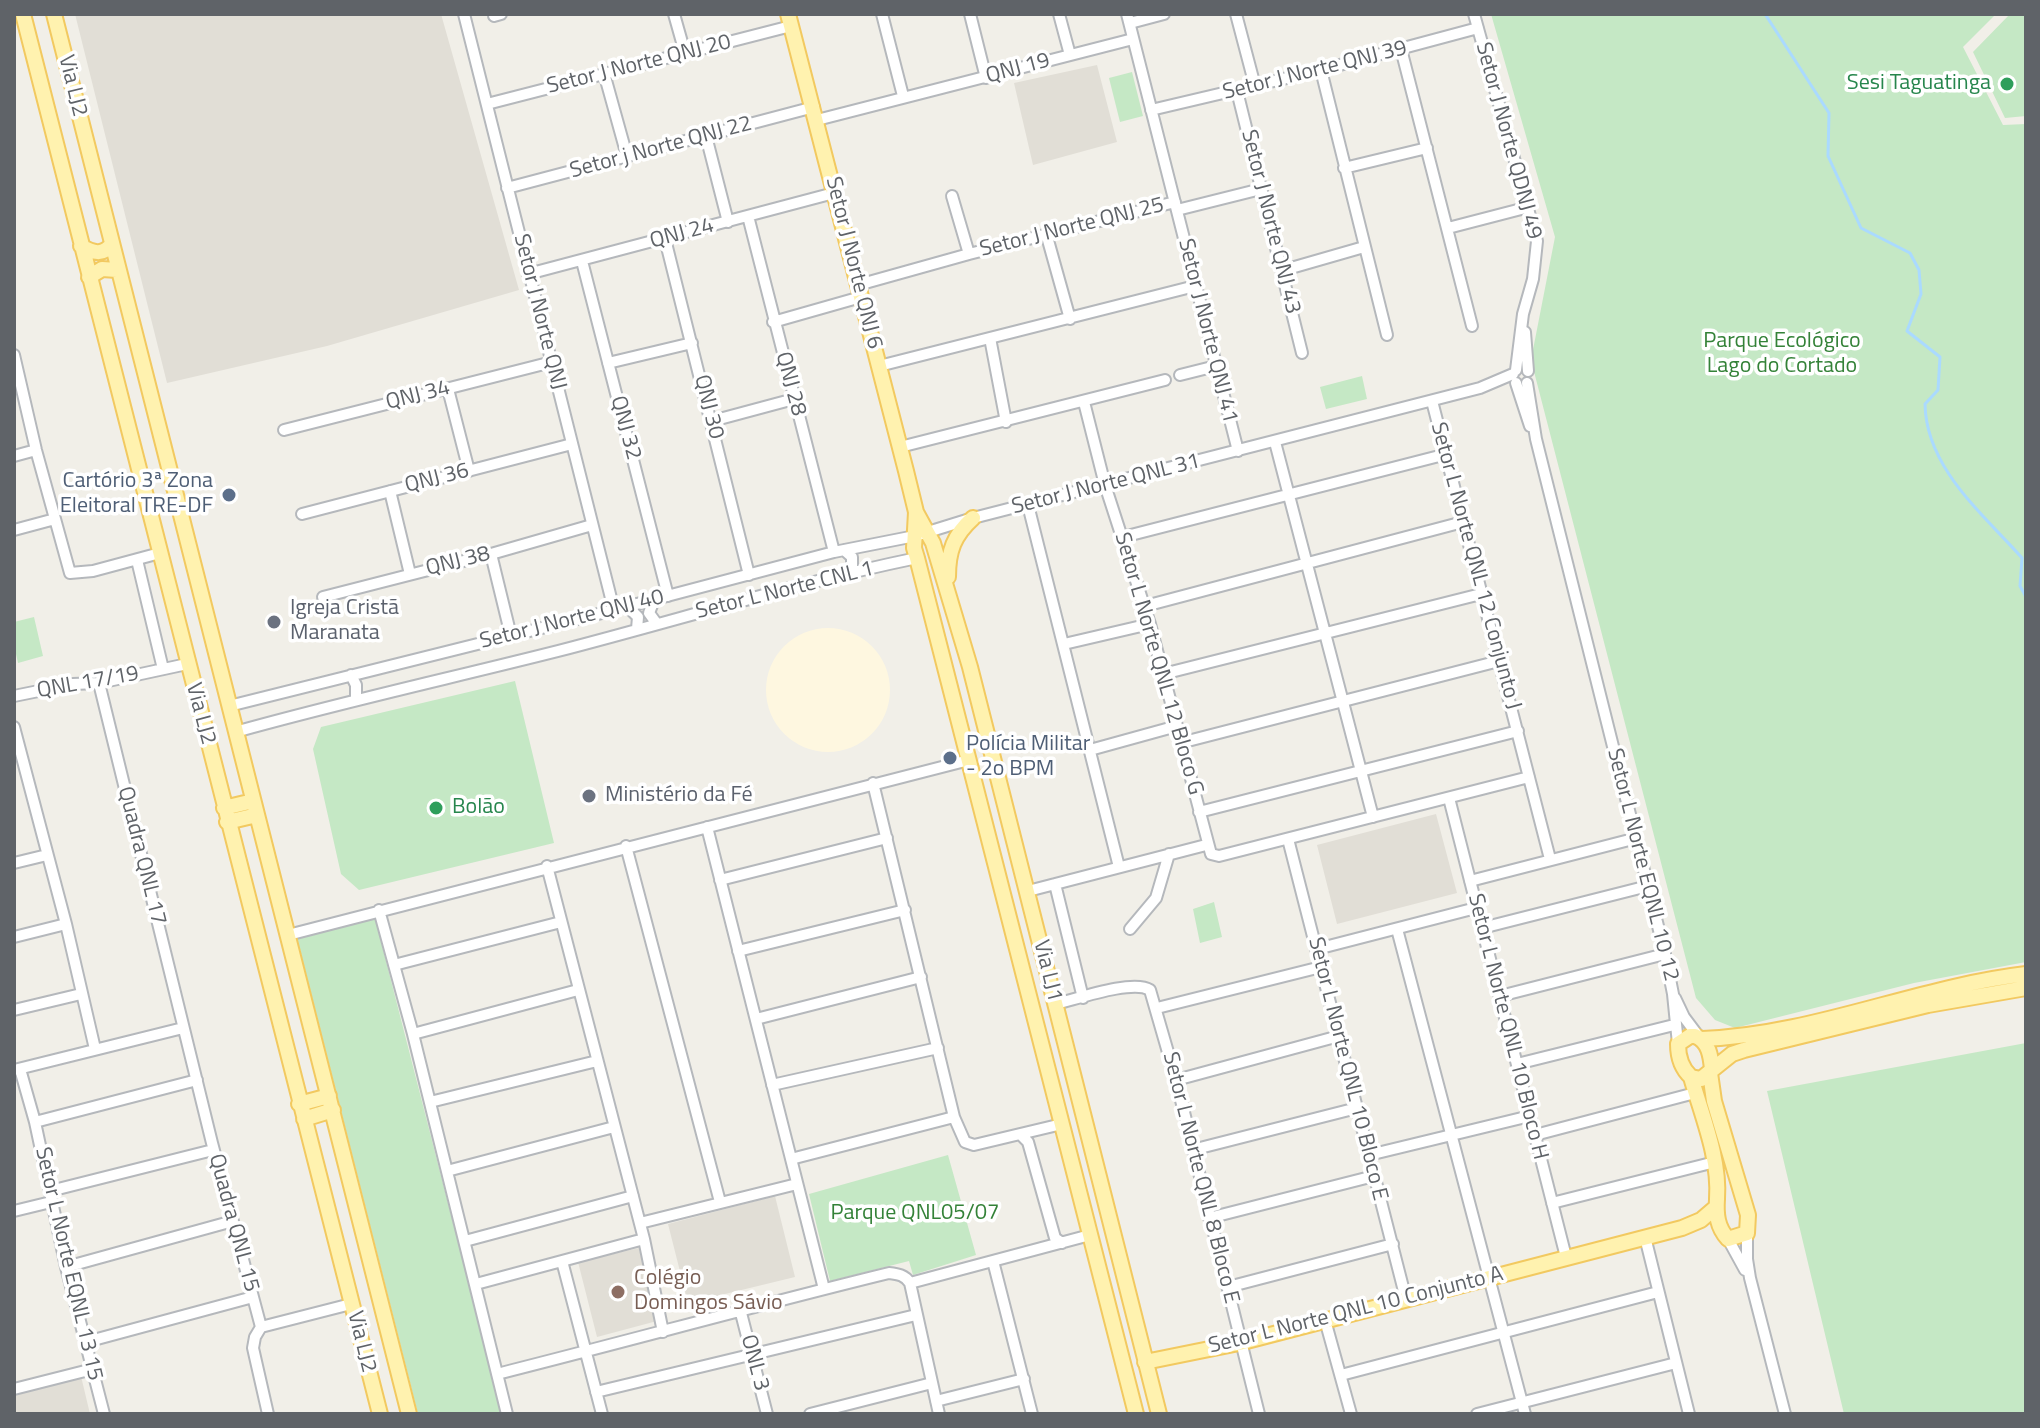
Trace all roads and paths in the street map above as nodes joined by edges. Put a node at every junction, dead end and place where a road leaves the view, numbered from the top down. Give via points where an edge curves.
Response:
1 (23, 14) edge
2 (54, 14) edge
3 (464, 14) edge
4 (674, 14) edge
5 (882, 14) edge
6 (970, 14) edge
7 (1059, 14) edge
8 (1164, 14) edge
9 (1236, 14) edge
10 (1474, 14) edge
11 (1128, 18) edge
12 (790, 20) edge
13 (1478, 28) junction
14 (1133, 39) junction
15 (1401, 49) junction
16 (685, 53) junction
17 (1070, 55) junction
18 (1321, 70) junction
19 (604, 73) junction
20 (986, 78) junction
21 (1255, 86) junction
22 (1237, 91) junction
23 (903, 96) junction
24 (487, 104) junction
25 (1151, 110) junction
26 (816, 114) junction
27 (706, 136) junction
28 (1427, 148) junction
29 (627, 156) junction
30 (1344, 168) junction
31 (507, 188) junction
32 (1261, 189) junction
33 (834, 193) junction
34 (952, 196) dead end
35 (1176, 206) junction
36 (1529, 207) junction
37 (748, 216) junction
38 (728, 222) junction
39 (1448, 228) junction
40 (1046, 233) junction
41 (665, 239) junction
42 (112, 244) junction
43 (81, 246) junction
44 (1364, 247) junction
45 (969, 254) junction
46 (582, 261) junction
47 (117, 270) junction
48 (1284, 270) junction
49 (528, 274) junction
50 (89, 277) junction
51 (1195, 286) junction
52 (859, 291) junction
53 (1523, 314) junction
54 (1070, 319) junction
55 (773, 322) junction
56 (1472, 326) dead end
57 (1387, 335) dead end
58 (990, 338) junction
59 (692, 343) junction
60 (1302, 353) dead end
61 (14, 355) edge
62 (552, 362) junction
63 (608, 363) junction
64 (879, 366) junction
65 (1216, 366) junction
66 (1180, 375) dead end
67 (1518, 378) junction
68 (1165, 380) dead end
69 (17, 382) edge
70 (448, 389) junction
71 (794, 399) junction
72 (1432, 401) junction
73 (1084, 402) junction
74 (712, 421) junction
75 (1006, 422) junction
76 (284, 430) dead end
77 (1275, 442) junction
78 (572, 444) junction
79 (900, 447) junction
80 (36, 450) junction
81 (1238, 451) junction
82 (1447, 454) junction
83 (14, 456) edge
84 (469, 471) junction
85 (1105, 485) junction
86 (390, 491) junction
87 (1290, 494) junction
88 (1028, 505) junction
89 (302, 514) dead end
90 (973, 518) junction
91 (55, 519) junction
92 (1463, 522) junction
93 (592, 525) junction
94 (14, 530) edge
95 (922, 534) junction
96 (1123, 537) junction
97 (839, 551) junction
98 (160, 553) junction
99 (491, 554) junction
100 (917, 558) junction
101 (137, 560) junction
102 (1308, 564) junction
103 (852, 572) junction
104 (410, 574) junction
105 (749, 575) junction
106 (948, 589) junction
107 (1481, 594) junction
108 (668, 596) junction
109 (323, 597) dead end
110 (654, 600) junction
111 (1145, 606) junction
112 (628, 607) junction
113 (614, 610) junction
114 (657, 624) junction
115 (1150, 624) junction
116 (637, 629) junction
117 (1326, 632) junction
118 (511, 636) junction
119 (1064, 644) junction
120 (1499, 661) junction
121 (187, 664) junction
122 (970, 667) junction
123 (163, 669) junction
124 (946, 672) junction
125 (1163, 674) junction
126 (351, 675) junction
127 (99, 683) junction
128 (290, 691) junction
129 (14, 696) edge
130 (356, 699) junction
131 (1344, 703) junction
132 (229, 706) junction
133 (294, 715) junction
134 (1177, 726) junction
135 (14, 727) edge
136 (1518, 731) junction
137 (235, 732) junction
138 (1180, 743) junction
139 (1090, 750) junction
140 (969, 760) junction
141 (1361, 770) junction
142 (1529, 777) junction
143 (873, 783) junction
144 (27, 785) junction
145 (14, 788) edge
146 (1449, 798) junction
147 (255, 808) junction
148 (1199, 812) junction
149 (226, 815) junction
150 (1373, 817) junction
151 (707, 827) junction
152 (887, 838) junction
153 (1637, 838) junction
154 (1288, 839) junction
155 (626, 846) junction
156 (1208, 848) junction
157 (1017, 853) junction
158 (1169, 854) junction
159 (47, 855) junction
160 (993, 857) junction
161 (1550, 859) junction
162 (14, 863) edge
163 (547, 866) junction
164 (1119, 867) junction
165 (720, 880) junction
166 (1470, 881) junction
167 (1055, 884) junction
168 (1648, 886) junction
169 (1028, 891) junction
170 (1476, 908) junction
171 (379, 910) junction
172 (905, 910) junction
173 (561, 922) junction
174 (66, 924) junction
175 (1482, 928) junction
176 (1130, 929) dead end
177 (1397, 929) junction
178 (288, 935) junction
179 (14, 937) edge
180 (1317, 949) junction
181 (738, 951) junction
182 (1665, 954) junction
183 (394, 965) junction
184 (1321, 967) junction
185 (2026, 974) edge
186 (921, 977) junction
187 (2026, 988) edge
188 (578, 990) junction
189 (81, 994) junction
190 (1673, 994) junction
191 (1500, 996) junction
192 (1083, 998) junction
193 (1056, 1004) junction
194 (1157, 1008) junction
195 (14, 1010) edge
196 (756, 1019) junction
197 (1674, 1025) junction
198 (183, 1028) junction
199 (413, 1034) junction
200 (1339, 1036) junction
201 (1701, 1038) junction
202 (1678, 1044) junction
203 (1065, 1045) junction
204 (938, 1048) junction
205 (1042, 1048) junction
206 (95, 1049) junction
207 (597, 1061) junction
208 (1517, 1064) junction
209 (17, 1069) edge
210 (1711, 1072) junction
211 (1049, 1074) junction
212 (1073, 1076) junction
213 (1691, 1077) junction
214 (197, 1080) junction
215 (1176, 1080) junction
216 (772, 1085) junction
217 (1695, 1093) junction
218 (430, 1102) junction
219 (331, 1103) junction
220 (299, 1104) junction
221 (1357, 1108) junction
222 (1530, 1116) junction
223 (954, 1117) junction
224 (304, 1119) junction
225 (35, 1122) junction
226 (1062, 1124) junction
227 (614, 1127) junction
228 (1535, 1135) junction
229 (1450, 1136) junction
230 (1027, 1137) junction
231 (213, 1150) junction
232 (1192, 1150) junction
233 (1369, 1155) junction
234 (791, 1159) junction
235 (1715, 1162) junction
236 (447, 1171) junction
237 (1374, 1176) junction
238 (797, 1184) junction
239 (51, 1196) junction
240 (633, 1196) junction
241 (1741, 1197) junction
242 (720, 1202) junction
243 (1552, 1203) junction
244 (1716, 1204) junction
245 (14, 1211) edge
246 (1209, 1218) junction
247 (233, 1221) junction
248 (640, 1223) junction
249 (1682, 1228) junction
250 (1747, 1233) junction
251 (1090, 1235) junction
252 (1725, 1235) junction
253 (1645, 1237) junction
254 (644, 1239) junction
255 (465, 1241) junction
256 (1057, 1242) junction
257 (1393, 1244) junction
258 (1566, 1257) junction
259 (562, 1261) junction
260 (993, 1261) junction
261 (66, 1267) junction
262 (1488, 1277) junction
263 (1750, 1278) junction
264 (910, 1283) junction
265 (476, 1284) junction
266 (1228, 1287) junction
267 (824, 1289) junction
268 (1658, 1292) junction
269 (253, 1297) junction
270 (1406, 1299) junction
271 (351, 1304) junction
272 (741, 1313) junction
273 (916, 1315) junction
274 (1325, 1320) junction
275 (261, 1327) junction
276 (663, 1332) junction
277 (1504, 1333) junction
278 (86, 1342) junction
279 (1239, 1343) junction
280 (585, 1352) junction
281 (752, 1355) junction
282 (1145, 1362) junction
283 (1676, 1363) junction
284 (93, 1369) junction
285 (497, 1374) junction
286 (1341, 1375) junction
287 (1024, 1379) junction
288 (932, 1383) junction
289 (15, 1387) edge
290 (596, 1392) junction
291 (936, 1401) junction
292 (1523, 1402) junction
293 (104, 1414) edge
294 (268, 1414) edge
295 (380, 1414) edge
296 (409, 1414) edge
297 (507, 1414) edge
298 (602, 1414) edge
299 (767, 1414) edge
300 (810, 1414) edge
301 (939, 1414) edge
302 (1032, 1414) edge
303 (1136, 1414) edge
304 (1159, 1414) edge
305 (1259, 1414) edge
306 (1351, 1414) edge
307 (1477, 1414) edge
308 (1525, 1414) edge
309 (1689, 1414) edge
310 (1785, 1414) edge

1 - 43 main road, Via LJ2
2 - 42 main road, Via LJ2
3 - 24 street, Setor J Norte QNJ
4 - 16 street
5 - 23 street
6 - 20 street
7 - 17 street
8 - 11 street
9 - 21 street
10 - 13 street, Setor J Norte QDNJ 49
11 - 14 street, Setor J Norte QNJ 41
12 - 16 street, Setor J Norte QNJ 20
12 - 26 main road, Setor J Norte QNJ 6
13 - 15 street, Setor J Norte QNJ 39
13 - 36 street, Setor J Norte QDNJ 49
14 - 17 street, QNJ 19
14 - 25 street, Setor J Norte QNJ 41
15 - 18 street, Setor J Norte QNJ 39
15 - 28 street
16 - 19 street, Setor J Norte QNJ 20
17 - 20 street, QNJ 19
18 - 21 street, Setor J Norte QNJ 39
18 - 30 street
19 - 24 street, Setor J Norte QNJ 20
19 - 29 street
20 - 23 street, QNJ 19
21 - 22 street, Setor J Norte QNJ 39
22 - 25 street, Setor J Norte QNJ 39
22 - 32 street, Setor J Norte QNJ 43
23 - 26 street, QNJ 19
24 - 31 street, Setor J Norte QNJ
25 - 35 street, Setor J Norte QNJ 41
26 - 27 street, Setor j Norte QNJ 22
26 - 33 main road, Setor J Norte QNJ 6
27 - 29 street, Setor j Norte QNJ 22
27 - 38 street
28 - 30 street
28 - 39 street
29 - 31 street, Setor j Norte QNJ 22
30 - 44 street
31 - 49 street, Setor J Norte QNJ
32 - 35 street, Setor J Norte QNJ 41
32 - 48 street, Setor J Norte QNJ 43
33 - 37 street, QNJ 24
33 - 52 main road, Setor J Norte QNJ 6
34 - 45 street, Setor J Norte QNJ 25
35 - 40 street, Setor J Norte QNJ 25
35 - 51 street, Setor J Norte QNJ 41
36 - 39 street
36 - 53 street, Setor J Norte QDNJ 49 via 1537,254
37 - 38 street, QNJ 24
37 - 55 street, QNJ 28
38 - 41 street, QNJ 24
39 - 56 street
40 - 45 street, Setor J Norte QNJ 25
40 - 54 street
41 - 46 street, QNJ 24
41 - 59 street, QNJ 30
42 - 43 main road via 96,253
42 - 47 main road, Via LJ2
43 - 50 main road, Via LJ2
44 - 48 street
44 - 57 street
45 - 52 street, Setor J Norte QNJ 25
46 - 49 street, QNJ 24
46 - 63 street, QNJ 32
47 - 50 main road via 102,269
47 - 132 main road, Via LJ2
48 - 60 street, Setor J Norte QNJ 43
49 - 62 street, Setor J Norte QNJ
50 - 98 main road, Via LJ2
51 - 54 street
51 - 65 street, Setor J Norte QNJ 41
52 - 55 street, Setor J Norte QNJ 25
52 - 64 main road, Setor J Norte QNJ 6
53 - 67 street
53 - 67 street via 1528,371 1522,368
54 - 58 street
55 - 71 street, QNJ 28
58 - 64 street
58 - 75 street
59 - 63 street
59 - 74 street, QNJ 30
61 - 69 street
62 - 70 street, QNJ 34
62 - 78 street, Setor J Norte QNJ
63 - 108 street, QNJ 32
64 - 79 main road, Setor J Norte QNJ 6
65 - 66 street
65 - 81 street, Setor J Norte QNJ 41
67 - 72 street, Setor J Norte QNL 31
67 - 153 street, Setor L Norte EQNL 10 12
68 - 73 street
69 - 80 street
70 - 76 street, QNJ 34
70 - 84 street
71 - 74 street
71 - 97 street, QNJ 28
72 - 77 street, Setor J Norte QNL 31
72 - 82 street, Setor L Norte QNL 12 Conjunto J
73 - 75 street
73 - 85 street, Setor L Norte QNL 12 Bloco G
74 - 105 street, QNJ 30
75 - 79 street
77 - 81 street, Setor J Norte QNL 31
77 - 87 street
78 - 84 street, QNJ 36
78 - 93 street, Setor J Norte QNJ
79 - 95 main road, Setor J Norte QNJ 6
80 - 83 street
80 - 91 street
81 - 85 street, Setor J Norte QNL 31
82 - 87 street
82 - 92 street, Setor L Norte QNL 12 Conjunto J
84 - 86 street, QNJ 36
85 - 88 street, Setor J Norte QNL 31
85 - 96 street, Setor L Norte QNL 12 Bloco G
86 - 89 street, QNJ 36
86 - 104 street
87 - 96 street
87 - 102 street
88 - 90 street, Setor J Norte QNL 31
88 - 119 street
90 - 95 street, Setor J Norte QNL 31
90 - 106 main road via 949,552
91 - 94 street
91 - 101 street via 70,573
92 - 102 street
92 - 107 street, Setor L Norte QNL 12 Conjunto J
93 - 99 street, QNJ 38
93 - 113 street, Setor J Norte QNJ
95 - 97 street, Setor J Norte QNJ 40
95 - 100 main road, Via LJ1
95 - 106 main road, Via LJ1
96 - 111 street, Setor L Norte QNL 12 Bloco G
97 - 103 street, QNJ 28 via 852,557
97 - 105 street, Setor J Norte QNJ 40
98 - 101 street
98 - 121 main road, Via LJ2
99 - 104 street, QNJ 38
99 - 118 street
100 - 103 street, Setor L Norte CNL 1
100 - 124 main road, Via LJ1
101 - 123 street, QNL 17/19
102 - 111 street
102 - 117 street
103 - 114 street, Setor L Norte CNL 1
104 - 109 street, QNJ 38
105 - 108 street, Setor J Norte QNJ 40
106 - 122 main road, Via LJ1
107 - 117 street
107 - 120 street, Setor L Norte QNL 12 Conjunto J
108 - 110 street, Setor J Norte QNJ 40
110 - 112 street, Setor J Norte QNJ 40
110 - 114 street via 649,613
111 - 115 street, Setor L Norte QNL 12 Bloco G
112 - 113 street, Setor J Norte QNJ 40
112 - 116 street via 638,617
113 - 118 street, Setor J Norte QNJ 40
114 - 116 street, Setor L Norte CNL 1
115 - 119 street
115 - 125 street, Setor L Norte QNL 12 Bloco G
116 - 130 street, Setor L Norte CNL 1
117 - 125 street
117 - 131 street
118 - 126 street, Setor J Norte QNJ 40
119 - 139 street
120 - 131 street
120 - 136 street, Setor L Norte QNL 12 Conjunto J
121 - 123 street, QNL 17/19
121 - 149 main road, Via LJ2
122 - 124 main road via 952,665
122 - 157 main road, Via LJ1
123 - 127 street, QNL 17/19
124 - 140 main road, Via LJ1
125 - 134 street, Setor L Norte QNL 12 Bloco G
126 - 128 street, Setor J Norte QNJ 40
126 - 130 street
127 - 129 street, QNL 17/19
127 - 198 street, Quadra QNL 17
128 - 132 street, Setor J Norte QNJ 40
128 - 133 street via 288,704
130 - 133 street, Setor L Norte CNL 1
131 - 138 street
131 - 141 street
132 - 137 main road, Via LJ2
133 - 137 street, Setor L Norte CNL 1
134 - 138 street, Setor L Norte QNL 12 Bloco G
134 - 139 street
135 - 144 street
136 - 141 street, Setor L Norte QNL 12 Conjunto J
136 - 142 street, Setor L Norte QNL 12 Conjunto J
137 - 147 main road, Via LJ2
138 - 148 street, Setor L Norte QNL 12 Bloco G
139 - 164 street
140 - 143 street
140 - 160 main road, Via LJ1
141 - 148 street, Setor L Norte QNL 12 Conjunto J
141 - 150 street
142 - 146 street
142 - 161 street, Setor L Norte QNL 12 Conjunto J
143 - 151 street
143 - 152 street
144 - 145 street
144 - 159 street
146 - 150 street
146 - 166 street, Setor L Norte QNL 10 Bloco H
147 - 149 main road
147 - 178 main road, Via LJ2
148 - 156 street, Setor L Norte QNL 12 Bloco G
149 - 220 main road, Via LJ2
150 - 154 street
151 - 155 street
151 - 165 street
152 - 165 street
152 - 172 street
153 - 161 street
153 - 168 street, Setor L Norte EQNL 10 12
154 - 156 street via 1219,856
154 - 180 street, Setor L Norte QNL 10 Bloco E
155 - 163 street
155 - 242 street
156 - 158 street
157 - 160 main road via 1011,861
157 - 169 main road, Via LJ1
158 - 164 street
158 - 176 street via 1156,898
159 - 162 street
159 - 174 street
160 - 205 main road, Via LJ1
161 - 166 street
163 - 171 street
163 - 173 street
164 - 167 street
165 - 181 street
166 - 170 street, Setor L Norte QNL 10 Bloco H
167 - 169 street
167 - 192 street
168 - 175 street
168 - 182 street, Setor L Norte EQNL 10 12
169 - 193 main road, Via LJ1
170 - 175 street, Setor L Norte QNL 10 Bloco H
170 - 177 street
171 - 178 street
171 - 183 street
172 - 181 street
172 - 186 street
173 - 183 street
173 - 188 street
174 - 179 street
174 - 189 street
175 - 191 street, Setor L Norte QNL 10 Bloco H
177 - 180 street
177 - 229 street
178 - 219 main road, Via LJ2
180 - 184 street, Setor L Norte QNL 10 Bloco E
181 - 196 street
182 - 190 street, Setor L Norte EQNL 10 12
182 - 191 street
183 - 199 street
184 - 194 street
184 - 200 street, Setor L Norte QNL 10 Bloco E
185 - 201 main road via 1757,1035
186 - 196 street
186 - 204 street
187 - 210 main road via 1928,1005 1744,1050
188 - 199 street
188 - 207 street
189 - 195 street
189 - 206 street
190 - 197 street
190 - 201 street
191 - 208 street, Setor L Norte QNL 10 Bloco H
192 - 193 street
192 - 194 street, Setor L Norte QNL 8 Bloco E via 1146,987
193 - 203 main road, Via LJ1
194 - 215 street, Setor L Norte QNL 8 Bloco E
196 - 216 street
197 - 202 street
197 - 208 street
198 - 206 street
198 - 214 street, Quadra QNL 15
199 - 218 street
200 - 215 street
200 - 221 street, Setor L Norte QNL 10 Bloco E
201 - 202 main road via 1690,1036
201 - 210 main road via 1710,1054
202 - 213 main road via 1681,1064
203 - 205 main road via 1053,1052
203 - 212 main road, Via LJ1
204 - 216 street
204 - 223 street
205 - 211 main road, Via LJ1
206 - 209 street
207 - 218 street
207 - 227 street
208 - 222 street, Setor L Norte QNL 10 Bloco H
209 - 225 street, Setor L Norte EQNL 13 15
210 - 213 main road via 1701,1079
210 - 241 main road
211 - 212 main road via 1058,1068
211 - 226 main road, Via LJ1
212 - 282 main road, Via LJ1
213 - 217 main road
214 - 225 street
214 - 231 street, Quadra QNL 15
215 - 232 street, Setor L Norte QNL 8 Bloco E
216 - 234 street
217 - 228 street
217 - 235 main road
218 - 236 street
219 - 220 main road
219 - 224 main road
219 - 296 main road, Via LJ2
220 - 224 main road, Via LJ2
221 - 232 street
221 - 233 street, Setor L Norte QNL 10 Bloco E
222 - 228 street, Setor L Norte QNL 10 Bloco H
222 - 229 street
223 - 230 street via 969,1145
223 - 234 street
224 - 271 main road, Via LJ2
225 - 239 street, Setor L Norte EQNL 13 15
226 - 230 street
226 - 251 main road, Via LJ1
227 - 236 street
227 - 240 street
228 - 243 street, Setor L Norte QNL 10 Bloco H
229 - 233 street
229 - 262 street
230 - 256 street
231 - 239 street
231 - 247 street, Quadra QNL 15
232 - 246 street, Setor L Norte QNL 8 Bloco E
233 - 237 street, Setor L Norte QNL 10 Bloco E
234 - 238 street
235 - 243 street
235 - 244 main road
236 - 255 street
237 - 246 street
237 - 257 street, Setor L Norte QNL 10 Bloco E
238 - 242 street
238 - 267 street
239 - 245 street
239 - 261 street, Setor L Norte EQNL 13 15
240 - 248 street
240 - 255 street
241 - 244 main road via 1728,1194
241 - 250 main road
242 - 248 street
243 - 258 street, Setor L Norte QNL 10 Bloco H
244 - 249 main road via 1701,1220
244 - 252 main road
246 - 266 street, Setor L Norte QNL 8 Bloco E
247 - 261 street
247 - 269 street, Quadra QNL 15
248 - 254 street
249 - 252 main road
249 - 253 main road, Setor L Norte QNL 10 Conjunto A
250 - 252 main road
250 - 263 street
251 - 256 street
251 - 303 main road, Via LJ1
252 - 263 street
253 - 258 main road, Setor L Norte QNL 10 Conjunto A
253 - 268 street
254 - 259 street
254 - 276 street
255 - 265 street
256 - 260 street
257 - 266 street
257 - 270 street, Setor L Norte QNL 10 Bloco E
258 - 262 main road, Setor L Norte QNL 10 Conjunto A
259 - 265 street
259 - 280 street
260 - 264 street
260 - 287 street
261 - 278 street, Setor L Norte EQNL 13 15
262 - 270 main road, Setor L Norte QNL 10 Conjunto A
262 - 277 street
263 - 310 street
264 - 267 street via 889,1273
264 - 273 street
265 - 285 street
266 - 279 street, Setor L Norte QNL 8 Bloco E
267 - 272 street
268 - 277 street
268 - 283 street
269 - 275 street, Quadra QNL 15
269 - 278 street
270 - 274 main road, Setor L Norte QNL 10 Conjunto A
271 - 275 street
271 - 295 main road, Via LJ2
272 - 276 street
272 - 281 street, ONL 3
273 - 281 street
273 - 288 street
274 - 279 main road, Setor L Norte QNL 10 Conjunto A
274 - 286 street
275 - 294 street via 253,1348
276 - 280 street
277 - 286 street
277 - 292 street
278 - 284 street, Setor L Norte EQNL 13 15
279 - 282 main road, Setor L Norte QNL 10 Conjunto A
279 - 305 street, Setor L Norte QNL 8 Bloco E
280 - 285 street
280 - 290 street
281 - 290 street
281 - 299 street, ONL 3
282 - 304 main road, Via LJ1
283 - 292 street
283 - 309 street
284 - 289 street
284 - 293 street, Setor L Norte EQNL 13 15
285 - 297 street
286 - 306 street
287 - 291 street
287 - 302 street
288 - 291 street
288 - 300 street
290 - 298 street
291 - 301 street
292 - 307 street
292 - 308 street

